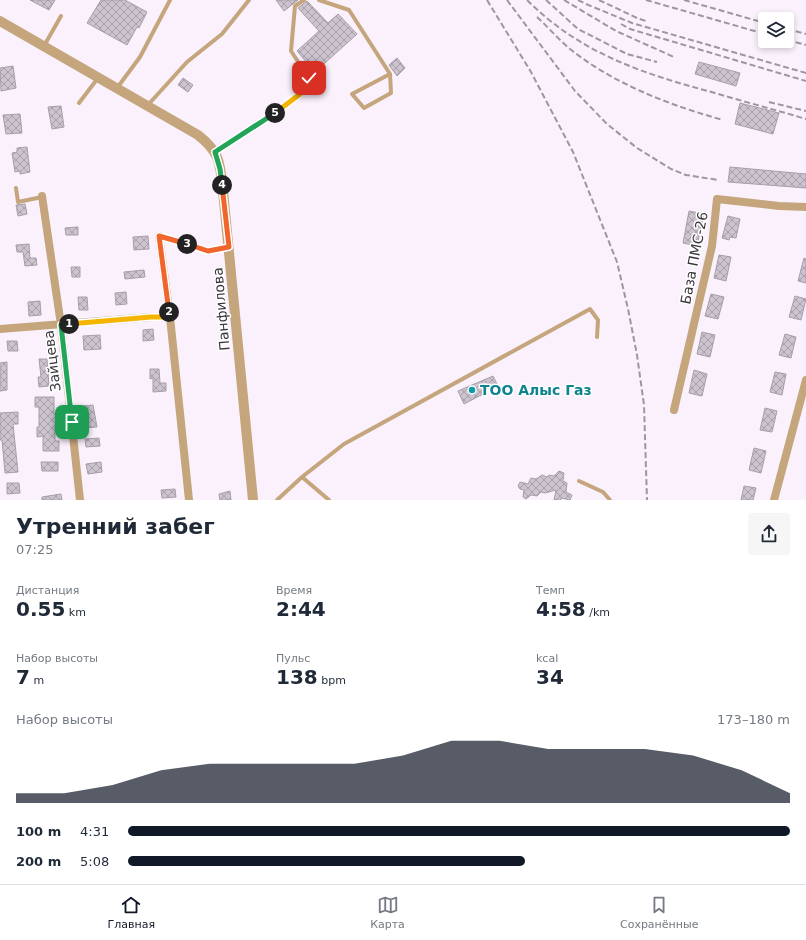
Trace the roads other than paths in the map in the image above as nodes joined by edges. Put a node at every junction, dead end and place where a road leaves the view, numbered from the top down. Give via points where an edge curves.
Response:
1 (170, 0) edge
2 (249, 0) edge
3 (304, 0) edge
4 (319, 0) edge
5 (61, 16) dead end
6 (0, 21) edge
7 (44, 46) junction
8 (390, 74) junction
9 (99, 78) junction
10 (117, 88) junction
11 (79, 103) dead end
12 (147, 106) junction
13 (215, 152) junction
14 (16, 188) dead end
15 (42, 196) joint
16 (806, 207) edge
17 (159, 236) joint
18 (229, 247) junction
19 (170, 317) junction
20 (61, 325) junction
21 (0, 329) edge
22 (597, 337) dead end
23 (806, 380) edge
24 (674, 410) dead end
25 (302, 477) junction
26 (579, 481) dead end
27 (80, 500) edge
28 (189, 500) edge
29 (253, 500) edge
30 (277, 500) edge
31 (329, 500) edge
32 (610, 500) edge
33 (774, 500) edge

1 - 10 lane via 140,57
2 - 12 lane via 222,34 187,62
3 - 13 lane via 296,6 291,50 309,78 308,88
4 - 8 lane via 349,10
5 - 7 lane
6 - 7 street, Панфилова
7 - 9 street, Панфилова
8 - 8 lane via 391,93 364,108 352,94
9 - 10 street, Панфилова
9 - 11 lane
10 - 12 street, Панфилова
12 - 13 street, Панфилова via 198,135
13 - 18 street, Панфилова via 220,169
14 - 15 lane via 18,202
15 - 20 street, Зайцева
16 - 24 street, База ПМС-26 via 717,199 712,246
17 - 18 lane via 208,251
17 - 19 street
18 - 29 street, Панфилова
19 - 20 street
19 - 28 street
20 - 21 street
20 - 27 street, Зайцева
22 - 25 lane via 598,320 590,309 344,444
23 - 33 street
25 - 30 lane
25 - 31 lane
26 - 32 lane via 603,492

